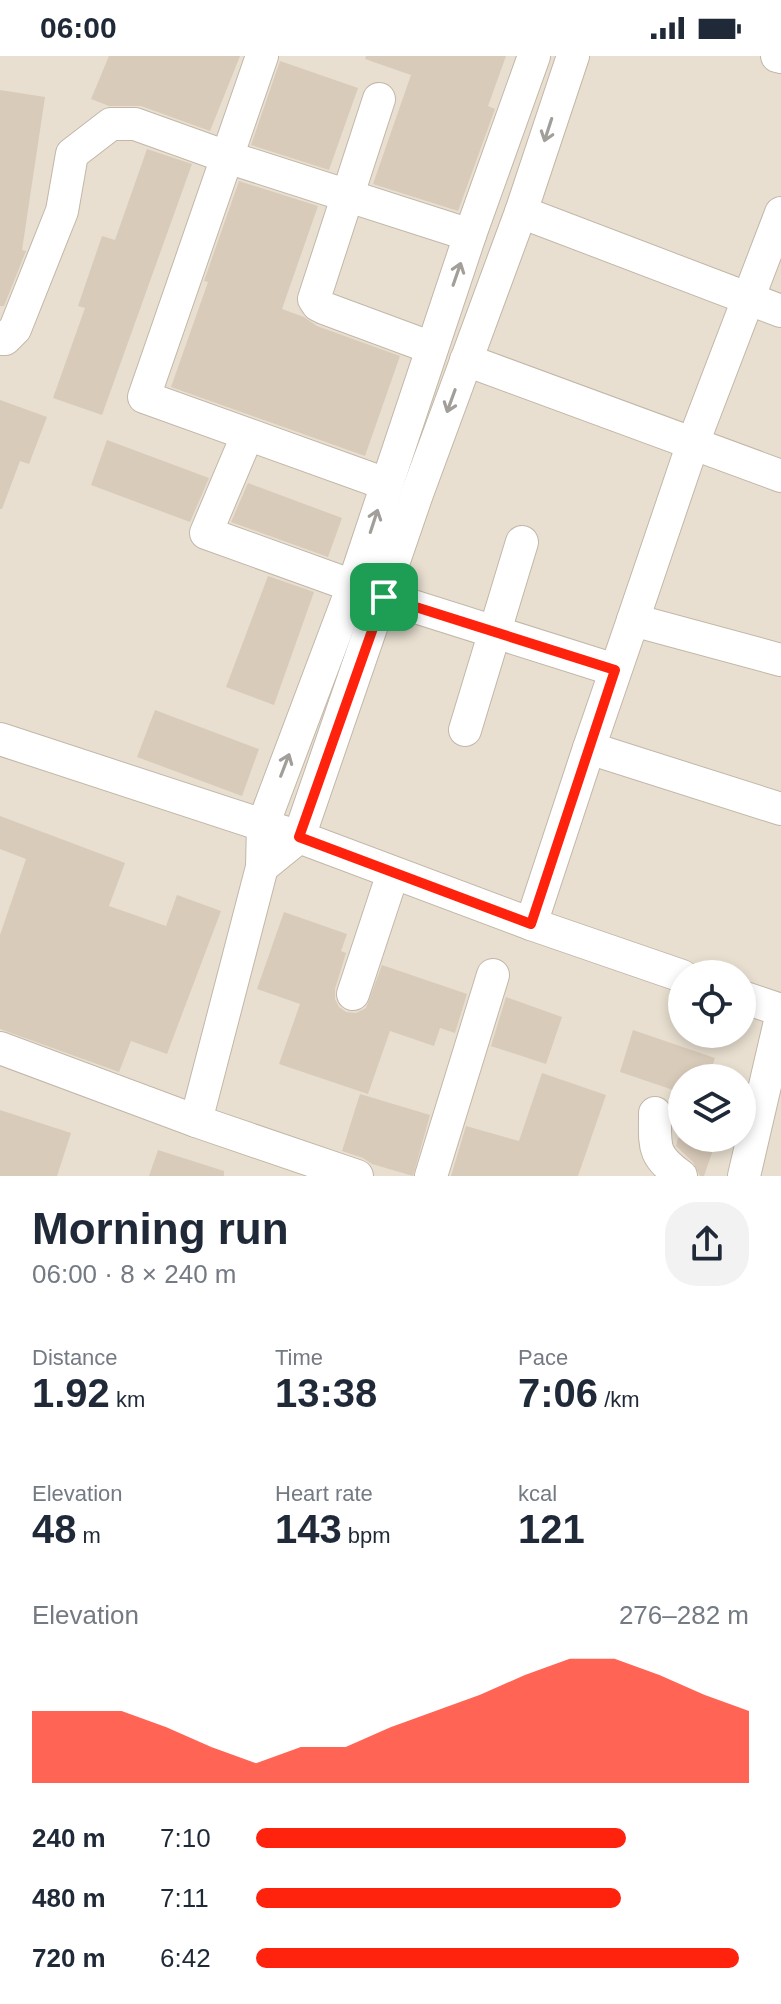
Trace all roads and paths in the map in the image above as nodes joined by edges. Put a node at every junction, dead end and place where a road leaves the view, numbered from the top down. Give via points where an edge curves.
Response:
1 (262, 56) edge
2 (534, 56) edge
3 (573, 56) edge
4 (379, 99) dead end
5 (227, 157) junction
6 (348, 194) junction
7 (521, 212) junction
8 (781, 213) edge
9 (470, 235) junction
10 (748, 299) junction
11 (781, 311) edge
12 (0, 339) edge
13 (432, 348) junction
14 (466, 360) junction
15 (247, 436) junction
16 (693, 443) junction
17 (781, 476) edge
18 (386, 484) junction
19 (522, 542) dead end
20 (353, 586) junction
21 (384, 597) junction
22 (633, 620) junction
23 (496, 633) junction
24 (781, 660) edge
25 (615, 670) junction
26 (465, 730) dead end
27 (0, 739) edge
28 (589, 748) junction
29 (781, 809) edge
30 (263, 825) junction
31 (299, 837) junction
32 (262, 867) junction
33 (393, 873) junction
34 (531, 924) junction
35 (668, 971) edge
36 (493, 975) dead end
37 (353, 994) dead end
38 (756, 1002) edge
39 (781, 1010) edge
40 (781, 1017) edge
41 (0, 1048) edge
42 (655, 1113) dead end
43 (196, 1121) junction
44 (357, 1176) edge
45 (431, 1176) edge
46 (681, 1176) edge
47 (744, 1176) edge

1 - 5 street
2 - 9 street
3 -> 7 street
4 - 6 street
5 - 6 street
5 - 12 street via 135,124 111,124 72,154 62,211 15,329
5 - 15 street via 144,397
6 - 9 street
6 - 13 street via 314,292 316,303
7 - 10 street
7 - 14 street
8 - 10 street
13 -> 9 street
10 - 11 street
10 - 16 street
13 - 18 street
14 - 16 street
14 -> 21 street
15 - 18 street
15 - 20 street via 206,533
16 - 17 street
16 - 22 street
20 -> 18 street
19 - 23 street
30 -> 20 street
21 - 23 street
21 - 31 street
22 - 24 street
22 - 25 street
23 - 25 street
23 - 26 street
25 - 28 street
27 - 30 street
28 - 29 street
28 - 34 street
30 - 31 street
30 - 32 street
31 - 32 street
31 - 33 street
32 - 43 street
33 - 34 street
33 - 37 street
34 - 35 street
36 - 45 street
38 - 39 street
40 - 47 street
41 - 43 street
42 - 46 street via 655,1146 665,1165
43 - 44 street

